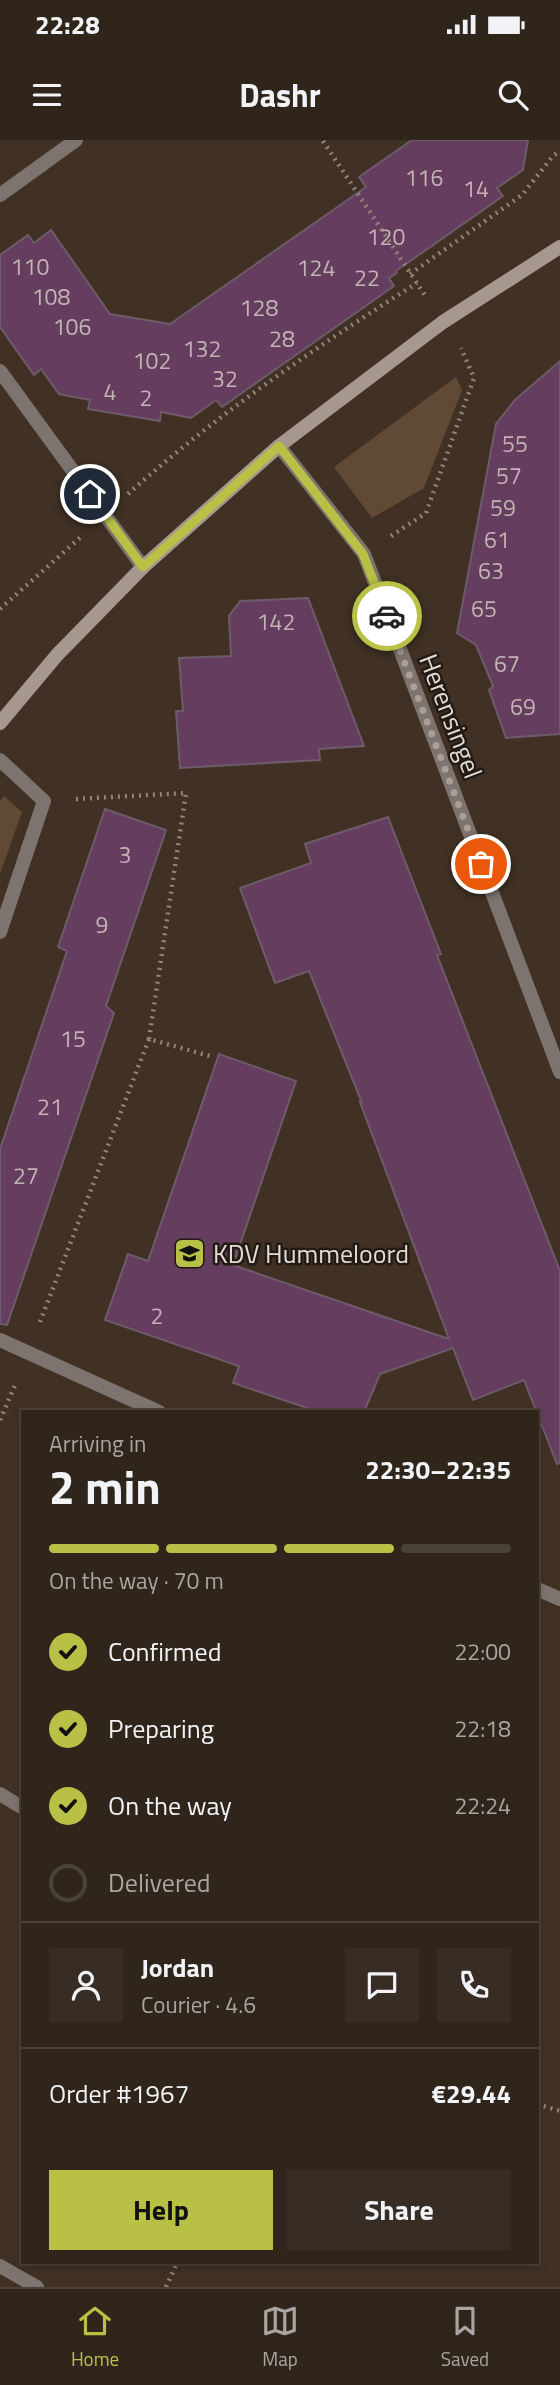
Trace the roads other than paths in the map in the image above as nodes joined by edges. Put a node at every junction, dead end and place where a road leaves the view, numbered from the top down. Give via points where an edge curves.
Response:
1 (76, 140) edge
2 (0, 195) edge
3 (560, 247) edge
4 (0, 371) edge
5 (279, 446) junction
6 (143, 567) junction
7 (0, 723) edge
8 (0, 760) edge
9 (0, 932) edge
10 (560, 1072) edge
11 (0, 1340) edge
12 (155, 1410) edge
13 (539, 1590) edge
14 (560, 1598) edge
15 (0, 1794) edge
16 (21, 1807) edge
17 (0, 2266) edge
18 (37, 2287) edge

1 - 2 street
3 - 5 main road via 443,322
4 - 6 street
5 - 6 main road
5 - 10 street, Herensingel via 363,554
6 - 7 main road via 57,655
8 - 9 street via 44,801
11 - 12 street
13 - 14 street
15 - 16 street
17 - 18 street

